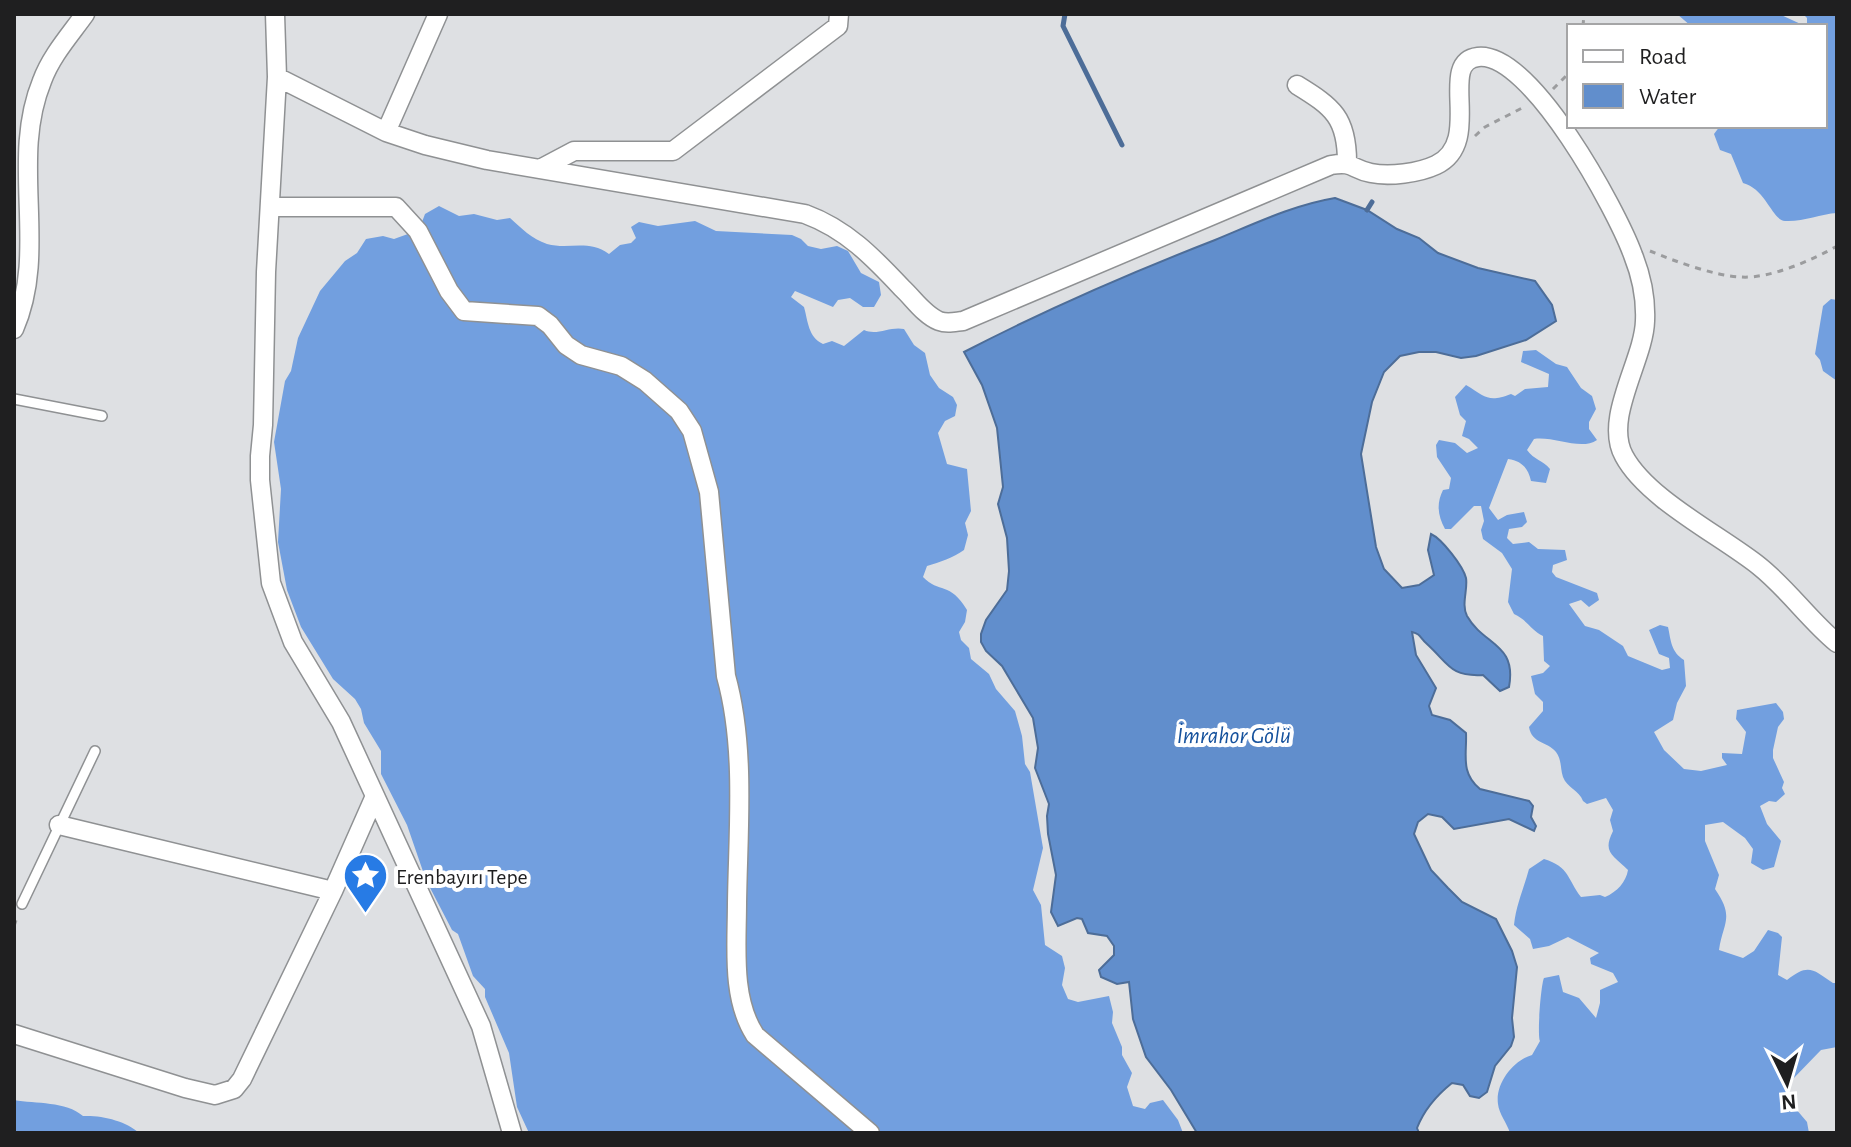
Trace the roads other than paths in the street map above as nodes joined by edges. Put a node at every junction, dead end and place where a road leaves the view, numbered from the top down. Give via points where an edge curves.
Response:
1 (85, 14) edge
2 (275, 14) edge
3 (438, 14) edge
4 (839, 14) edge
5 (277, 77) junction
6 (1297, 85) dead end
7 (386, 132) junction
8 (1347, 162) junction
9 (540, 169) junction
10 (270, 207) junction
11 (22, 257) edge
12 (14, 329) edge
13 (14, 399) edge
14 (102, 416) dead end
15 (1837, 643) edge
16 (95, 751) dead end
17 (375, 796) junction
18 (59, 825) junction
19 (333, 891) junction
20 (22, 904) dead end
21 (14, 1034) edge
22 (512, 1133) edge
23 (870, 1133) edge

1 - 11 street via 42,80 32,113
2 - 5 street
3 - 7 street
4 - 9 street via 838,26 673,151 574,151
5 - 7 street
5 - 10 street
6 - 8 street via 1340,119
7 - 9 street
8 - 9 street via 1314,171 950,323 930,316 846,234 805,214
8 - 15 street via 1375,174 1438,164 1452,153 1459,140 1459,76 1471,59 1481,56 1503,63 1543,99 1595,177 1624,233 1643,292 1642,343 1618,434 1622,453 1638,477 1761,568
10 - 17 street via 260,480 271,583 293,642 341,722
10 - 23 street via 396,207 418,231 464,311 538,316 581,355 621,366 645,381 679,411 692,431 709,492 734,704 737,949 746,1022
11 - 12 street via 28,290
13 - 14 lane
16 - 18 lane
17 - 19 street
17 - 22 street via 481,1026
18 - 19 street
18 - 20 lane
19 - 21 street via 242,1079 225,1094 185,1088

